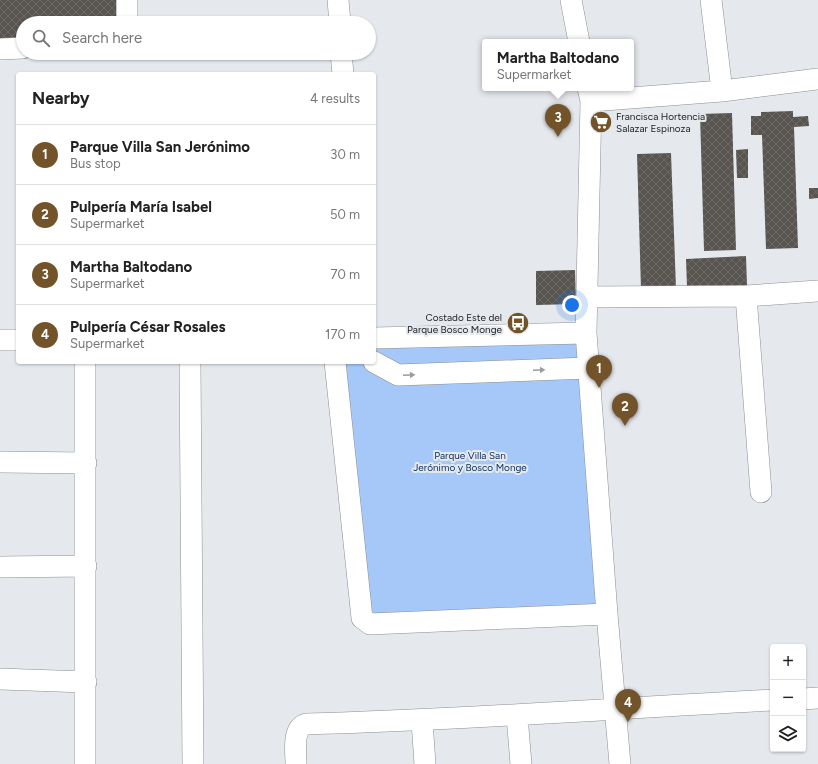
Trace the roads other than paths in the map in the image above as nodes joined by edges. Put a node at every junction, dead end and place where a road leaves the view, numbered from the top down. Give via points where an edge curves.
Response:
1 (127, 0) edge
2 (338, 0) edge
3 (571, 0) edge
4 (711, 0) edge
5 (127, 16) edge
6 (339, 16) edge
7 (578, 39) edge
8 (16, 48) edge
9 (0, 49) edge
10 (342, 60) edge
11 (343, 72) edge
12 (818, 79) edge
13 (722, 90) junction
14 (590, 95) edge
15 (818, 291) edge
16 (746, 296) junction
17 (587, 297) junction
18 (586, 333) junction
19 (376, 338) edge
20 (0, 340) edge
21 (16, 340) edge
22 (376, 363) edge
23 (85, 364) edge
24 (190, 364) edge
25 (335, 364) edge
26 (588, 368) junction
27 (0, 462) edge
28 (86, 464) junction
29 (761, 492) dead end
30 (86, 566) junction
31 (0, 568) edge
32 (607, 614) junction
33 (0, 679) edge
34 (86, 682) junction
35 (818, 698) edge
36 (806, 699) edge
37 (770, 700) edge
38 (616, 708) junction
39 (517, 716) junction
40 (422, 721) junction
41 (86, 764) edge
42 (193, 764) edge
43 (296, 764) edge
44 (426, 764) edge
45 (521, 764) edge
46 (620, 764) edge

1 - 5 street
2 - 6 street
3 - 7 street
4 - 13 street
8 - 9 street
10 - 11 street
12 - 13 street
13 - 14 street
14 - 17 street
15 - 16 street
16 - 17 street
16 - 29 street
17 - 18 street
18 - 19 street
18 - 26 street
20 - 21 street
22 -> 26 street via 398,375
23 - 28 street
24 - 42 street
25 - 32 street via 362,618 366,622 370,624
26 - 32 street
27 - 28 street
28 - 30 street
30 - 31 street
30 - 34 street
32 - 38 street
33 - 34 street
34 - 41 street
35 - 36 street
37 - 38 street
38 - 39 street
38 - 46 street
39 - 40 street
39 - 45 street
40 - 43 street via 300,725 297,730
40 - 44 street

